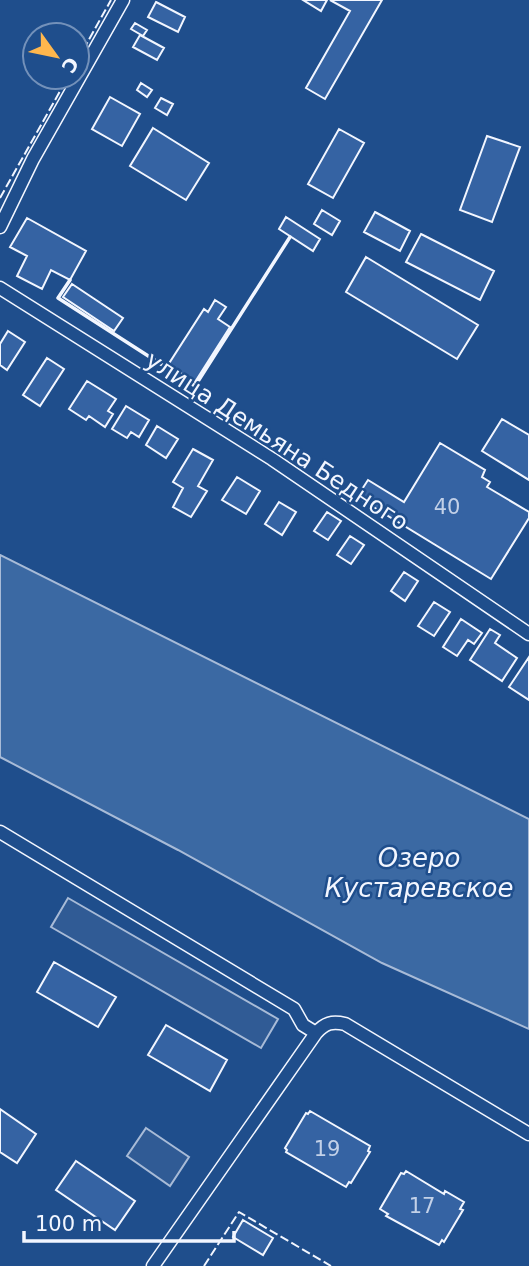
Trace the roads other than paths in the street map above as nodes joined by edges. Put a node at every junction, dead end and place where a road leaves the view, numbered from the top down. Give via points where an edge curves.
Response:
1 (123, 0) edge
2 (0, 228) edge
3 (0, 288) edge
4 (529, 634) edge
5 (0, 832) edge
6 (316, 1033) junction
7 (529, 1134) edge
8 (153, 1266) edge

1 - 2 street via 33,159
3 - 4 street, улица Демьяна Бедного via 272,459
5 - 6 street via 294,1009 303,1025
6 - 7 street via 331,1022 345,1024
6 - 8 street

